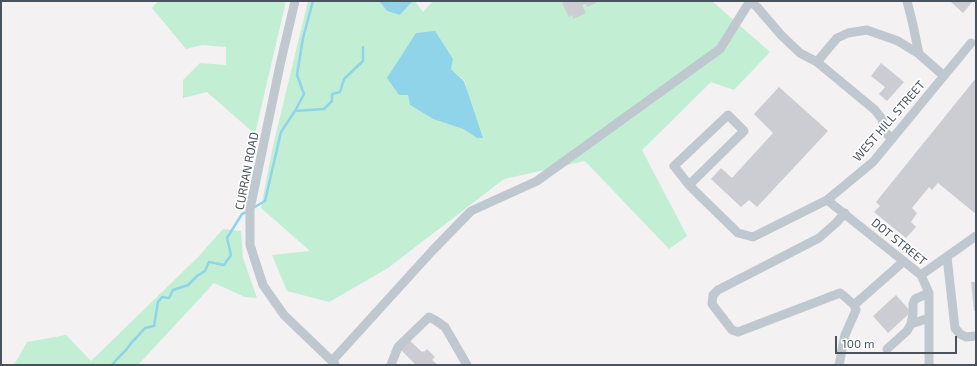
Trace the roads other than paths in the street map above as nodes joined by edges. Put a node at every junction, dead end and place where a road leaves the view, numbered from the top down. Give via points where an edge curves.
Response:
1 (295, 1) edge
2 (907, 1) edge
3 (971, 43) dead end
4 (919, 54) junction
5 (817, 62) junction
6 (944, 76) junction
7 (892, 139) junction
8 (689, 185) junction
9 (828, 200) junction
10 (845, 213) junction
11 (976, 236) edge
12 (947, 257) junction
13 (904, 261) junction
14 (921, 275) junction
15 (929, 293) junction
16 (854, 305) junction
17 (929, 318) junction
18 (911, 324) junction
19 (976, 336) edge
20 (887, 349) dead end
21 (334, 363) edge
22 (391, 365) edge
23 (466, 365) edge
24 (839, 365) edge
25 (928, 365) edge

1 - 21 street, CURRAN ROAD via 250,209 250,245 263,285 284,315
2 - 4 street
3 - 6 street, WEST HILL STREET
4 - 5 street via 898,41 867,30 837,38
4 - 6 street
5 - 7 street via 874,110 882,119 885,132
5 - 21 street via 800,53 750,1 720,49 537,181 471,211 432,250
6 - 7 street, WEST HILL STREET
7 - 9 street, WEST HILL STREET via 873,162
8 - 8 street via 744,131 728,115 674,166
8 - 9 street, WEST HILL STREET via 738,233 753,237
9 - 10 street, DOT STREET
10 - 13 street, DOT STREET
10 - 16 street via 819,238 718,290 713,295 712,304 732,330 738,332 840,293
11 - 12 street
12 - 14 street
12 - 19 street via 956,328 966,337
13 - 14 street, DOT STREET
13 - 16 street
14 - 15 street, DOT STREET
15 - 17 street, DOT STREET
15 - 18 street via 916,299 913,304
16 - 24 street via 856,310 845,335
17 - 18 street
17 - 25 street, DOT STREET
18 - 20 street
22 - 23 street via 398,347 428,317 445,327

